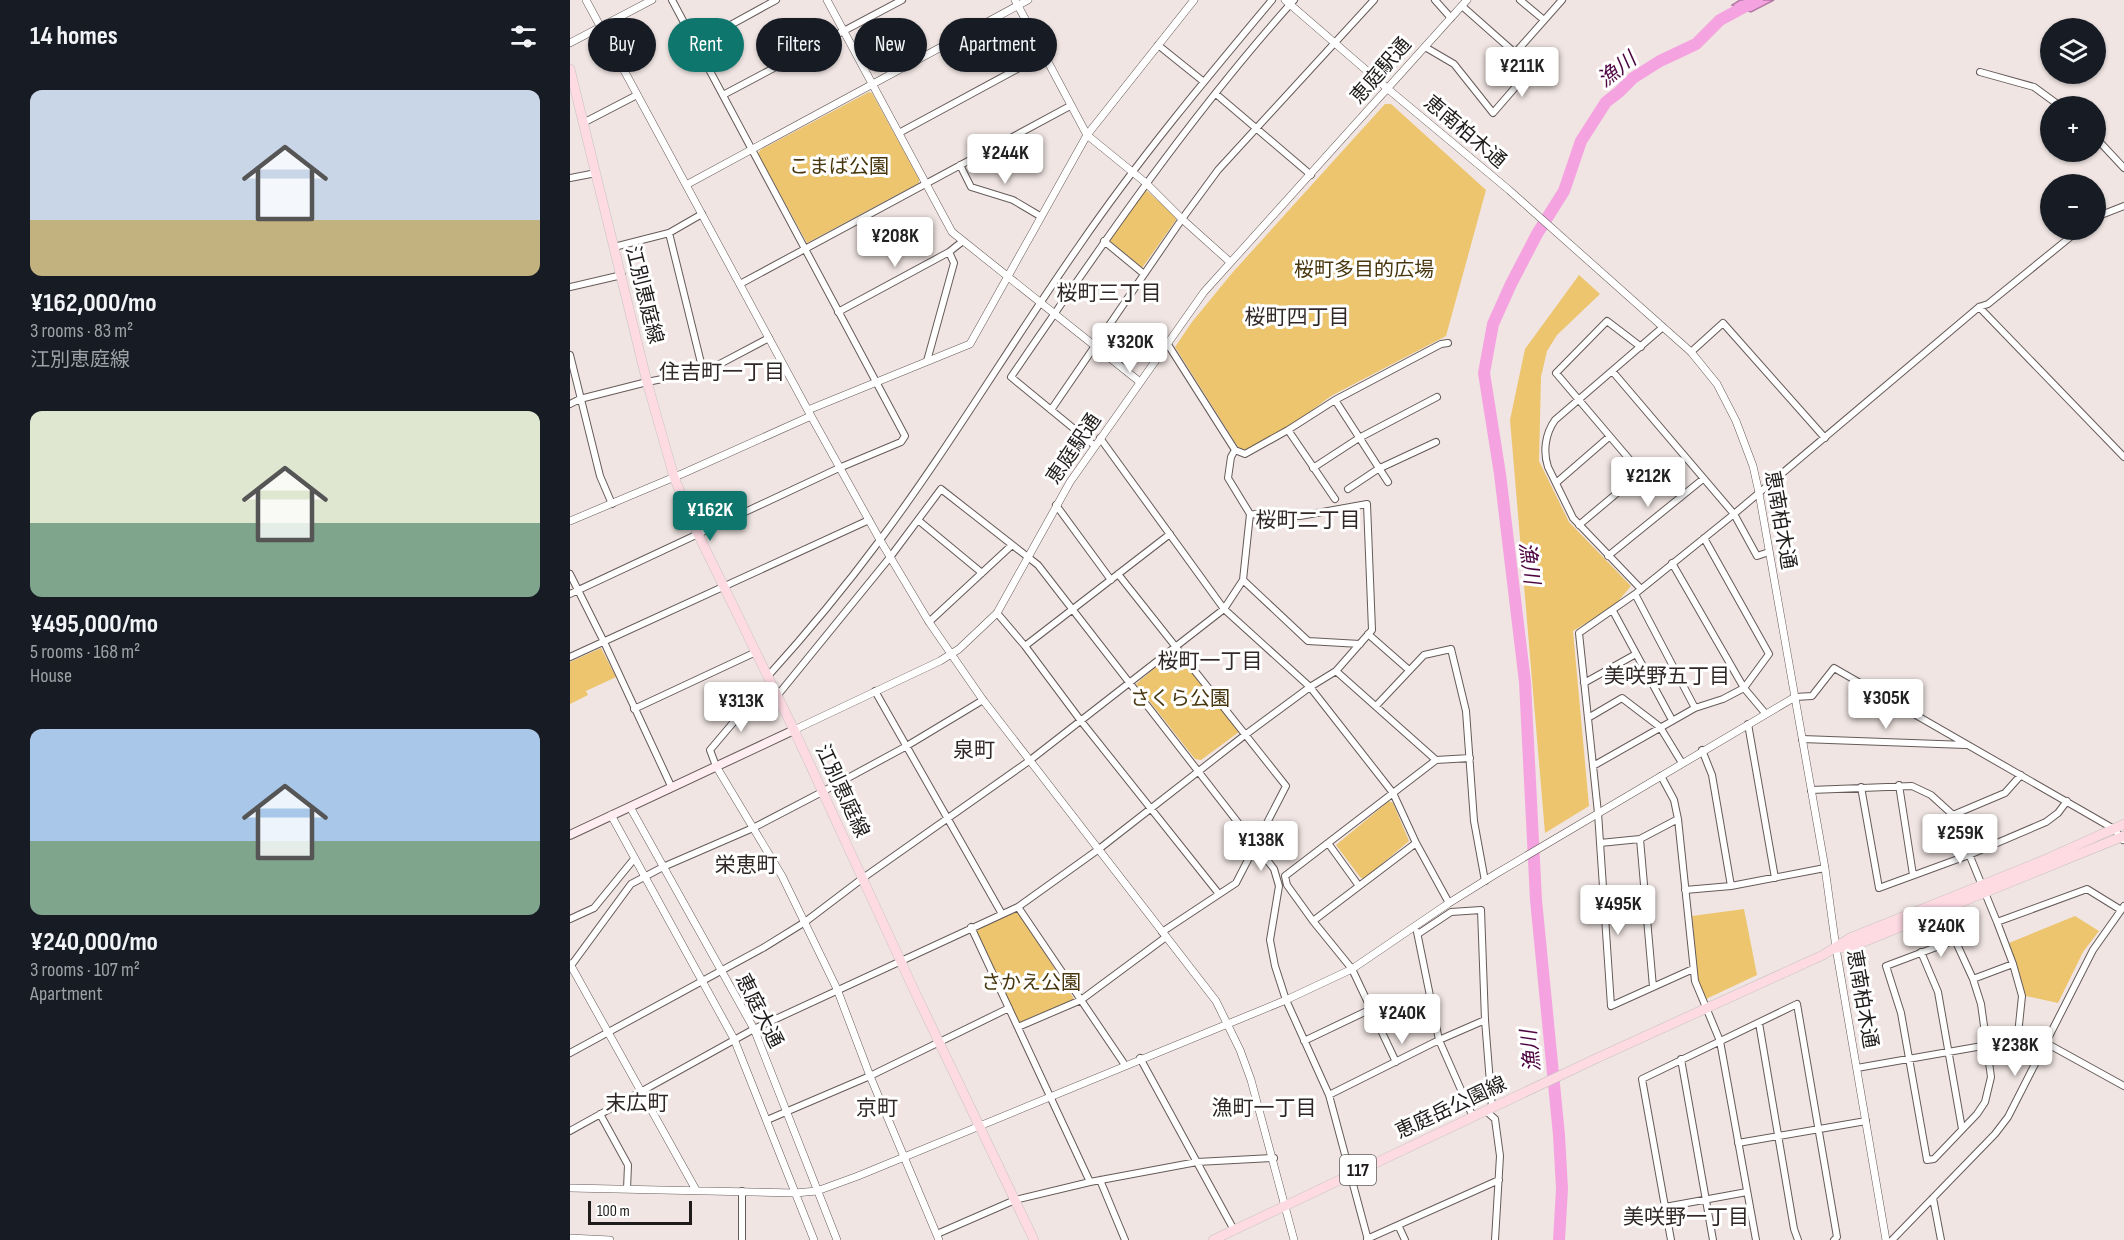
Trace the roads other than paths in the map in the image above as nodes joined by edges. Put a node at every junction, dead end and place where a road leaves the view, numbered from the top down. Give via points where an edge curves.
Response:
1 (586, 0) edge
2 (652, 0) edge
3 (672, 0) edge
4 (776, 0) edge
5 (828, 0) edge
6 (902, 0) edge
7 (1028, 0) edge
8 (1194, 0) edge
9 (1272, 0) edge
10 (1374, 0) edge
11 (1435, 0) edge
12 (1520, 0) edge
13 (1562, 0) edge
14 (1289, 2) edge
15 (1016, 3) edge
16 (1464, 3) edge
17 (596, 18) edge
18 (619, 18) edge
19 (682, 18) edge
20 (743, 18) edge
21 (1024, 18) edge
22 (1451, 18) junction
23 (1544, 20) junction
24 (844, 30) junction
25 (588, 34) edge
26 (570, 43) edge
27 (1335, 44) junction
28 (1158, 45) junction
29 (1425, 47) junction
30 (1516, 52) junction
31 (570, 69) edge
32 (625, 72) edge
33 (711, 72) edge
34 (1012, 72) edge
35 (1052, 72) edge
36 (1980, 72) dead end
37 (1204, 82) junction
38 (873, 85) junction
39 (1388, 89) junction
40 (573, 94) edge
41 (1216, 94) junction
42 (637, 95) junction
43 (723, 95) junction
44 (2046, 96) edge
45 (1070, 106) junction
46 (583, 123) junction
47 (1257, 128) junction
48 (899, 133) junction
49 (1087, 135) junction
50 (752, 149) junction
51 (2106, 149) edge
52 (960, 165) junction
53 (2124, 168) edge
54 (1132, 171) junction
55 (596, 172) junction
56 (1311, 175) junction
57 (570, 178) edge
58 (925, 183) junction
59 (1146, 183) junction
60 (686, 185) junction
61 (2124, 206) edge
62 (2106, 213) edge
63 (702, 214) junction
64 (1040, 216) junction
65 (1182, 219) junction
66 (669, 233) junction
67 (2067, 240) edge
68 (963, 241) junction
69 (1104, 241) junction
70 (614, 246) junction
71 (806, 248) junction
72 (949, 252) junction
73 (1230, 262) junction
74 (1144, 274) junction
75 (622, 275) junction
76 (1007, 277) junction
77 (740, 284) junction
78 (570, 287) edge
79 (1041, 303) junction
80 (1979, 307) junction
81 (838, 312) junction
82 (1055, 314) junction
83 (1663, 327) junction
84 (769, 338) junction
85 (1167, 343) junction
86 (1448, 343) dead end
87 (1095, 346) junction
88 (1641, 347) junction
89 (1691, 352) junction
90 (570, 355) edge
91 (927, 361) junction
92 (703, 371) junction
93 (1613, 372) junction
94 (877, 381) junction
95 (647, 382) junction
96 (1140, 382) junction
97 (1437, 397) dead end
98 (580, 399) junction
99 (1335, 400) junction
100 (1579, 401) junction
101 (570, 404) edge
102 (1051, 410) junction
103 (809, 413) junction
104 (1288, 430) junction
105 (1609, 437) junction
106 (1100, 438) junction
107 (1359, 438) junction
108 (1825, 438) junction
109 (1436, 442) dead end
110 (1095, 446) junction
111 (1235, 450) junction
112 (2124, 457) edge
113 (839, 468) junction
114 (1313, 468) junction
115 (1378, 469) junction
116 (674, 477) junction
117 (1703, 478) junction
118 (1388, 482) dead end
119 (1556, 483) junction
120 (1348, 489) dead end
121 (1759, 493) junction
122 (1335, 499) dead end
123 (612, 504) junction
124 (1056, 505) junction
125 (1250, 514) junction
126 (1734, 514) junction
127 (869, 520) junction
128 (918, 520) junction
129 (570, 521) edge
130 (1579, 525) junction
131 (698, 534) junction
132 (1170, 534) junction
133 (1704, 537) junction
134 (880, 540) junction
135 (1012, 545) junction
136 (1769, 552) junction
137 (891, 556) junction
138 (1608, 556) junction
139 (1027, 558) junction
140 (1672, 563) junction
141 (982, 573) junction
142 (570, 574) edge
143 (1118, 574) junction
144 (1111, 579) junction
145 (1243, 579) junction
146 (725, 586) junction
147 (1641, 589) junction
148 (577, 591) junction
149 (570, 594) edge
150 (1635, 594) junction
151 (1073, 609) junction
152 (1224, 609) junction
153 (1613, 611) junction
154 (997, 613) junction
155 (929, 622) junction
156 (1368, 634) junction
157 (604, 642) junction
158 (1360, 644) junction
159 (1025, 646) junction
160 (1175, 648) junction
161 (756, 652) junction
162 (1636, 654) junction
163 (951, 655) junction
164 (570, 657) edge
165 (1409, 670) junction
166 (1336, 671) junction
167 (768, 676) junction
168 (1129, 682) junction
169 (1584, 683) junction
170 (1310, 687) junction
171 (1744, 688) junction
172 (875, 691) junction
173 (777, 696) junction
174 (1795, 697) junction
175 (754, 698) dead end
176 (983, 700) junction
177 (1376, 706) junction
178 (1695, 708) junction
179 (634, 709) junction
180 (1765, 713) junction
181 (1588, 718) junction
182 (1672, 720) junction
183 (1081, 721) junction
184 (1748, 724) junction
185 (1660, 727) junction
186 (794, 730) junction
187 (1245, 735) junction
188 (1802, 739) junction
189 (1970, 745) junction
190 (905, 747) junction
191 (1702, 750) junction
192 (1470, 758) junction
193 (1029, 760) junction
194 (1436, 760) junction
195 (1682, 763) junction
196 (716, 766) junction
197 (1593, 766) junction
198 (1198, 771) junction
199 (2021, 775) junction
200 (1661, 776) junction
201 (1899, 785) junction
202 (671, 786) junction
203 (1861, 787) junction
204 (1811, 790) junction
205 (822, 792) junction
206 (1393, 793) junction
207 (2067, 801) junction
208 (630, 807) junction
209 (1151, 808) junction
210 (1598, 813) junction
211 (611, 815) junction
212 (1953, 815) junction
213 (947, 819) junction
214 (1678, 819) junction
215 (2124, 824) edge
216 (753, 828) junction
217 (2114, 829) junction
218 (570, 835) edge
219 (2123, 838) edge
220 (1640, 839) junction
221 (1328, 843) junction
222 (1416, 843) junction
223 (1600, 843) junction
224 (1256, 844) junction
225 (1099, 849) junction
226 (1969, 855) junction
227 (634, 859) junction
228 (663, 867) junction
229 (1825, 868) junction
230 (1914, 875) junction
231 (644, 876) junction
232 (863, 878) junction
233 (1775, 878) junction
234 (1485, 881) junction
235 (1359, 886) junction
236 (1731, 886) junction
237 (1685, 890) junction
238 (1983, 890) junction
239 (1219, 894) junction
240 (1449, 903) junction
241 (1018, 907) junction
242 (2122, 908) edge
243 (1002, 914) junction
244 (570, 919) edge
245 (1313, 921) junction
246 (805, 922) junction
247 (1997, 922) junction
248 (1415, 926) junction
249 (971, 927) junction
250 (1164, 934) junction
251 (1418, 934) junction
252 (1836, 948) junction
253 (1921, 952) junction
254 (901, 960) junction
255 (2013, 964) junction
256 (570, 965) edge
257 (1352, 969) junction
258 (1693, 969) junction
259 (721, 971) junction
260 (1973, 979) junction
261 (703, 982) junction
262 (1653, 987) junction
263 (837, 989) junction
264 (1081, 1000) junction
265 (1286, 1000) junction
266 (1009, 1008) junction
267 (1371, 1009) junction
268 (1706, 1010) junction
269 (1485, 1020) junction
270 (1759, 1023) junction
271 (1228, 1024) junction
272 (1018, 1027) junction
273 (754, 1029) junction
274 (609, 1031) junction
275 (734, 1039) junction
276 (1439, 1040) junction
277 (939, 1041) junction
278 (1304, 1041) junction
279 (1720, 1041) junction
280 (2046, 1043) junction
281 (2017, 1044) junction
282 (1988, 1045) junction
283 (1948, 1052) junction
284 (570, 1053) edge
285 (2041, 1053) junction
286 (1140, 1058) junction
287 (1681, 1059) junction
288 (1909, 1059) junction
289 (1396, 1062) junction
290 (1125, 1065) junction
291 (1857, 1068) junction
292 (870, 1076) junction
293 (2124, 1086) edge
294 (642, 1091) junction
295 (1329, 1095) junction
296 (1050, 1096) junction
297 (1489, 1110) junction
298 (786, 1113) junction
299 (600, 1114) junction
300 (1473, 1118) junction
301 (767, 1120) junction
302 (1866, 1121) junction
303 (980, 1125) junction
304 (1962, 1129) junction
305 (1818, 1130) junction
306 (570, 1131) edge
307 (1778, 1137) junction
308 (1738, 1143) junction
309 (904, 1156) junction
310 (1274, 1158) junction
311 (1197, 1162) junction
312 (1351, 1173) junction
313 (1100, 1180) junction
314 (1499, 1180) junction
315 (1090, 1182) junction
316 (570, 1188) edge
317 (627, 1189) junction
318 (696, 1190) junction
319 (742, 1191) junction
320 (817, 1191) junction
321 (1747, 1192) junction
322 (795, 1193) junction
323 (1933, 1198) junction
324 (1015, 1200) junction
325 (1706, 1200) junction
326 (1285, 1206) junction
327 (1665, 1207) junction
328 (1399, 1227) junction
329 (1234, 1230) junction
330 (938, 1237) edge
331 (570, 1238) edge
332 (581, 1239) edge
333 (610, 1240) edge
334 (742, 1240) edge
335 (814, 1240) edge
336 (837, 1240) edge
337 (1034, 1240) edge
338 (1125, 1240) edge
339 (1213, 1240) edge
340 (1294, 1240) edge
341 (1368, 1240) edge
342 (1405, 1240) edge
343 (1495, 1240) edge
344 (1671, 1240) edge
345 (1713, 1240) edge
346 (1756, 1240) edge
347 (1798, 1240) edge
348 (1834, 1240) edge
349 (1886, 1240) edge
350 (1892, 1240) edge
351 (1941, 1240) edge

1 - 17 street
2 - 18 street
3 - 19 street
4 - 20 street
5 - 24 street
6 - 24 street
7 - 15 street
8 - 28 street
9 - 37 street
10 - 27 street
11 - 22 street
12 - 23 street
13 - 23 street
14 - 27 street, 恵南柏木通
14 - 41 street
15 - 21 street
15 - 38 street
16 - 22 street, 恵庭駅通
16 - 30 street
22 - 29 street, 恵庭駅通
23 - 30 street
24 - 38 street
24 - 43 street
25 - 26 street
27 - 39 street, 恵南柏木通
27 - 47 street
28 - 37 street
28 - 49 street
29 - 30 street via 1454,64 1493,112 1532,68
29 - 39 street, 恵庭駅通
31 - 40 main road, 江別恵庭線
32 - 42 street
33 - 43 street
34 - 48 street
35 - 45 street
36 - 44 street via 2034,87
37 - 54 street
38 - 48 street
38 - 50 street
39 - 56 street, 恵庭駅通
39 - 83 street, 恵南柏木通
40 - 46 main road, 江別恵庭線
41 - 47 street
41 - 59 street
42 - 46 street
42 - 60 street
43 - 50 street
45 - 49 street
45 - 52 street
46 - 55 main road, 江別恵庭線
47 - 56 street
47 - 65 street via 1218,170
48 - 58 street
49 - 54 street
49 - 64 street
50 - 60 street
50 - 71 street
51 - 53 street
52 - 58 street
52 - 64 street via 971,187 1013,200
54 - 59 street
54 - 79 street
55 - 57 street
55 - 70 main road, 江別恵庭線
56 - 73 street, 恵庭駅通
58 - 68 street via 952,232
58 - 71 street
59 - 65 street
59 - 69 street
60 - 63 street
61 - 62 street
63 - 66 street
63 - 77 street
64 - 76 street
65 - 73 street
65 - 74 street
66 - 70 street
66 - 92 street
67 - 80 street via 1988,304
68 - 72 street
68 - 76 street
69 - 74 street
69 - 82 street
70 - 75 main road, 江別恵庭線
71 - 77 street
71 - 81 street
72 - 81 street
72 - 91 street via 954,263
73 - 85 street, 恵庭駅通
74 - 87 street
75 - 78 street
75 - 95 main road, 江別恵庭線
76 - 79 street
76 - 91 street via 970,344
77 - 84 street
79 - 82 street
79 - 134 street
80 - 108 street
80 - 112 street
81 - 94 street
82 - 87 street
82 - 102 street via 1011,377
83 - 88 street
83 - 89 street, 恵南柏木通
84 - 92 street
84 - 103 street
85 - 96 street, 恵庭駅通
85 - 111 street
86 - 99 street
87 - 96 street
87 - 102 street
88 - 93 street
88 - 100 street via 1607,321 1556,373
89 - 108 street via 1723,323
89 - 121 street, 恵南柏木通 via 1717,384 1736,420
90 - 98 street
91 - 94 street
92 - 95 street
93 - 100 street
93 - 117 street
94 - 103 street
94 - 113 street via 905,436 901,442
95 - 98 street
95 - 116 main road, 江別恵庭線
96 - 106 street, 恵庭駅通
97 - 107 street
98 - 101 street
98 - 123 street via 600,476
99 - 104 street
99 - 107 street
100 - 105 street
100 - 119 street via 1555,420 1548,435 1546,459
102 - 110 street
103 - 113 street
103 - 116 street
104 - 111 street via 1245,454
104 - 114 street
105 - 119 street
105 - 130 street via 1641,473
106 - 110 street, 恵庭駅通
106 - 132 street
107 - 114 street
107 - 115 street
108 - 121 street
109 - 115 street
110 - 124 street, 恵庭駅通
111 - 125 street via 1228,478
113 - 127 street
113 - 131 street
114 - 122 street
115 - 118 street
115 - 120 street
116 - 123 street
116 - 131 main road, 江別恵庭線
117 - 126 street
117 - 138 street
119 - 130 street
121 - 126 street
121 - 136 street, 恵南柏木通
123 - 129 street
124 - 139 street, 恵庭駅通
124 - 144 street
125 - 145 street
125 - 156 street via 1299,516 1367,504 1372,630
126 - 133 street
126 - 136 street via 1756,556
127 - 134 street
127 - 146 street
128 - 135 street via 941,489
128 - 137 street
128 - 141 street
130 - 138 street
131 - 146 main road, 江別恵庭線
131 - 148 street
132 - 143 street
132 - 152 street
133 - 140 street
133 - 171 street via 1769,654
134 - 137 street
134 - 167 street
135 - 139 street
135 - 141 street
136 - 174 street, 恵南柏木通
137 - 155 street
137 - 173 street
138 - 147 street
139 - 151 street via 1038,565
139 - 154 street, 恵庭駅通
140 - 147 street
140 - 171 street
141 - 155 street
142 - 148 street
143 - 144 street
143 - 160 street
144 - 151 street
145 - 152 street
145 - 158 street via 1308,642
146 - 157 street
146 - 161 main road, 江別恵庭線
147 - 150 street
148 - 149 street
148 - 157 street
150 - 153 street
150 - 178 street
151 - 159 street
151 - 168 street
152 - 160 street
152 - 170 street
153 - 162 street
153 - 169 street via 1579,633
154 - 159 street
154 - 163 street, 恵庭駅通
155 - 163 street
156 - 158 street
156 - 165 street
157 - 164 street
157 - 179 street
158 - 166 street
159 - 183 street
160 - 168 street
160 - 187 street
161 - 167 main road, 江別恵庭線
161 - 179 street
162 - 169 street
162 - 182 street
163 - 172 street, 恵庭駅通
163 - 176 street
165 - 177 street
165 - 192 street via 1424,655 1451,649 1466,711
166 - 170 street
166 - 177 street
167 - 173 main road, 江別恵庭線
168 - 183 street
168 - 198 street
169 - 181 street
170 - 187 street
170 - 206 street
171 - 178 street
171 - 180 street
172 - 186 street, 恵庭駅通
172 - 190 street
173 - 186 main road, 江別恵庭線
174 - 180 street
174 - 188 street, 恵南柏木通
174 - 189 street via 1812,696 1834,668
175 - 196 street via 710,750
176 - 190 street
176 - 193 street
177 - 194 street
178 - 182 street
179 - 202 street
180 - 184 street
181 - 185 street via 1622,698
181 - 197 street
182 - 185 street
183 - 193 street
183 - 209 street
184 - 191 street
184 - 233 street
185 - 195 street
185 - 197 street
186 - 196 main road
186 - 205 main road, 江別恵庭線
187 - 198 street
187 - 224 street via 1286,786
188 - 189 street
188 - 204 street, 恵南柏木通
189 - 199 street
190 - 205 street
190 - 213 street
191 - 195 street
191 - 236 street via 1713,775
192 - 194 street
192 - 234 street via 1474,821
193 - 213 street
193 - 225 street
194 - 206 street
195 - 200 street
196 - 202 main road
196 - 216 street
197 - 210 street
198 - 209 street
198 - 224 street
199 - 207 street
199 - 212 street via 2006,793
200 - 210 street
200 - 214 street via 1674,800
201 - 203 street
201 - 212 street via 1923,790
201 - 230 street
202 - 208 main road
203 - 204 street
203 - 230 street via 1880,888
204 - 229 street, 恵南柏木通
205 - 216 street
205 - 232 main road, 江別恵庭線
206 - 221 street
206 - 222 street
207 - 217 street
207 - 226 street via 2046,822
208 - 211 main road
208 - 228 street, 恵庭大通
209 - 225 street
209 - 239 street
210 - 223 street
210 - 234 street
211 - 218 main road
211 - 227 street, 恵庭大通
212 - 226 street
213 - 232 street
213 - 243 street
214 - 220 street
214 - 237 street
215 - 217 main road, 恵庭岳公園線 / 117
216 - 228 street
216 - 246 street
217 - 219 street
217 - 238 main road, 恵庭岳公園線 / 117
219 - 238 main road, 恵庭岳公園線 / 117
220 - 223 street
220 - 262 street
221 - 235 street
221 - 245 street via 1285,876 1287,885
222 - 235 street
222 - 240 street
223 - 262 street via 1611,1006
224 - 239 street via 1236,883
224 - 265 street via 1278,877 1270,940
225 - 241 street
225 - 250 street
226 - 230 street
226 - 238 street
227 - 231 street, 恵庭大通
227 - 244 street via 594,908
228 - 231 street
228 - 259 street, 恵庭大通
229 - 233 street
229 - 252 street, 恵南柏木通
231 - 256 street via 631,884
231 - 261 street, 恵庭大通
232 - 246 street
232 - 254 main road, 江別恵庭線
233 - 236 street
234 - 240 street
235 - 245 street
236 - 237 street
237 - 258 street
238 - 247 street
238 - 252 main road, 恵庭岳公園線 / 117 via 1851,947
239 - 250 street
240 - 248 street
241 - 243 street
241 - 264 street
242 - 247 street via 2087,889
242 - 280 street via 2092,950
243 - 249 street
245 - 257 street
246 - 259 street
246 - 263 street
247 - 255 street
248 - 251 street
248 - 257 street
249 - 254 street
249 - 266 street
250 - 264 street
250 - 271 street via 1216,1001
251 - 269 street via 1451,912 1480,910
251 - 276 street
252 - 268 main road, 恵庭岳公園線 / 117
252 - 291 street, 恵南柏木通
253 - 260 street via 1955,940
253 - 283 street via 1938,992
253 - 288 street via 1886,966 1901,1013
254 - 263 street
254 - 277 main road, 江別恵庭線
255 - 260 street
255 - 281 street via 2022,996
256 - 274 street
257 - 265 street
257 - 267 street
258 - 262 street
258 - 268 street
259 - 261 street
259 - 273 street, 恵庭大通
260 - 282 street
261 - 274 street
261 - 275 street, 恵庭大通
263 - 273 street
263 - 292 street
264 - 272 street
264 - 290 street
265 - 271 street
265 - 278 street
266 - 272 street
266 - 277 street
267 - 278 street
267 - 289 street
268 - 279 street
268 - 297 main road, 恵庭岳公園線 / 117
269 - 276 street
269 - 297 street
270 - 279 street
270 - 305 street via 1797,1004
270 - 307 street
271 - 286 street
271 - 310 street via 1251,1080
272 - 296 street
273 - 275 street
273 - 298 street, 恵庭大通
274 - 284 street
274 - 294 street
275 - 294 street
275 - 301 street, 恵庭大通
276 - 289 street
276 - 300 street
277 - 292 street
277 - 303 main road, 江別恵庭線
278 - 295 street
279 - 287 street
279 - 308 street
280 - 285 street
280 - 293 street
281 - 282 street
281 - 285 street
282 - 283 street
282 - 304 street via 1989,1091 1977,1114
283 - 288 street
283 - 304 street
285 - 323 street via 1995,1134
286 - 290 street
286 - 311 street
287 - 325 street
287 - 327 street via 1642,1079
288 - 291 street
288 - 304 street via 1927,1160 1934,1159
289 - 295 street
290 - 296 street
291 - 302 street, 恵南柏木通
292 - 298 street
292 - 309 street
294 - 299 street
294 - 318 street
295 - 312 street
296 - 303 street
296 - 315 street
297 - 300 main road, 恵庭岳公園線 / 117
297 - 314 street via 1495,1119
298 - 301 street
298 - 320 street, 恵庭大通
299 - 306 street
299 - 317 street via 627,1165
300 - 312 main road, 恵庭岳公園線 / 117
301 - 322 street, 恵庭大通
302 - 305 street
302 - 349 street, 恵南柏木通
303 - 309 street
303 - 324 main road, 江別恵庭線
305 - 307 street
305 - 348 street via 1837,1237
307 - 308 street
307 - 347 street
308 - 321 street
309 - 320 street
309 - 330 street
310 - 311 street
310 - 326 street
311 - 313 street
311 - 329 street
312 - 326 main road, 恵庭岳公園線 / 117
312 - 341 street
313 - 315 street
313 - 338 street
314 - 328 street
314 - 343 street
315 - 324 street
316 - 317 street
317 - 318 street
318 - 319 street
319 - 322 street
319 - 334 street
320 - 322 street
320 - 336 street, 恵庭大通
321 - 325 street
321 - 346 street
322 - 335 street, 恵庭大通
323 - 350 street
323 - 351 street
324 - 330 street
324 - 337 main road, 江別恵庭線
325 - 327 street
325 - 345 street
326 - 329 main road, 恵庭岳公園線 / 117
326 - 340 street
327 - 344 street
328 - 341 street
328 - 342 street
329 - 339 main road, 恵庭岳公園線 / 117
331 - 332 street
332 - 333 street

